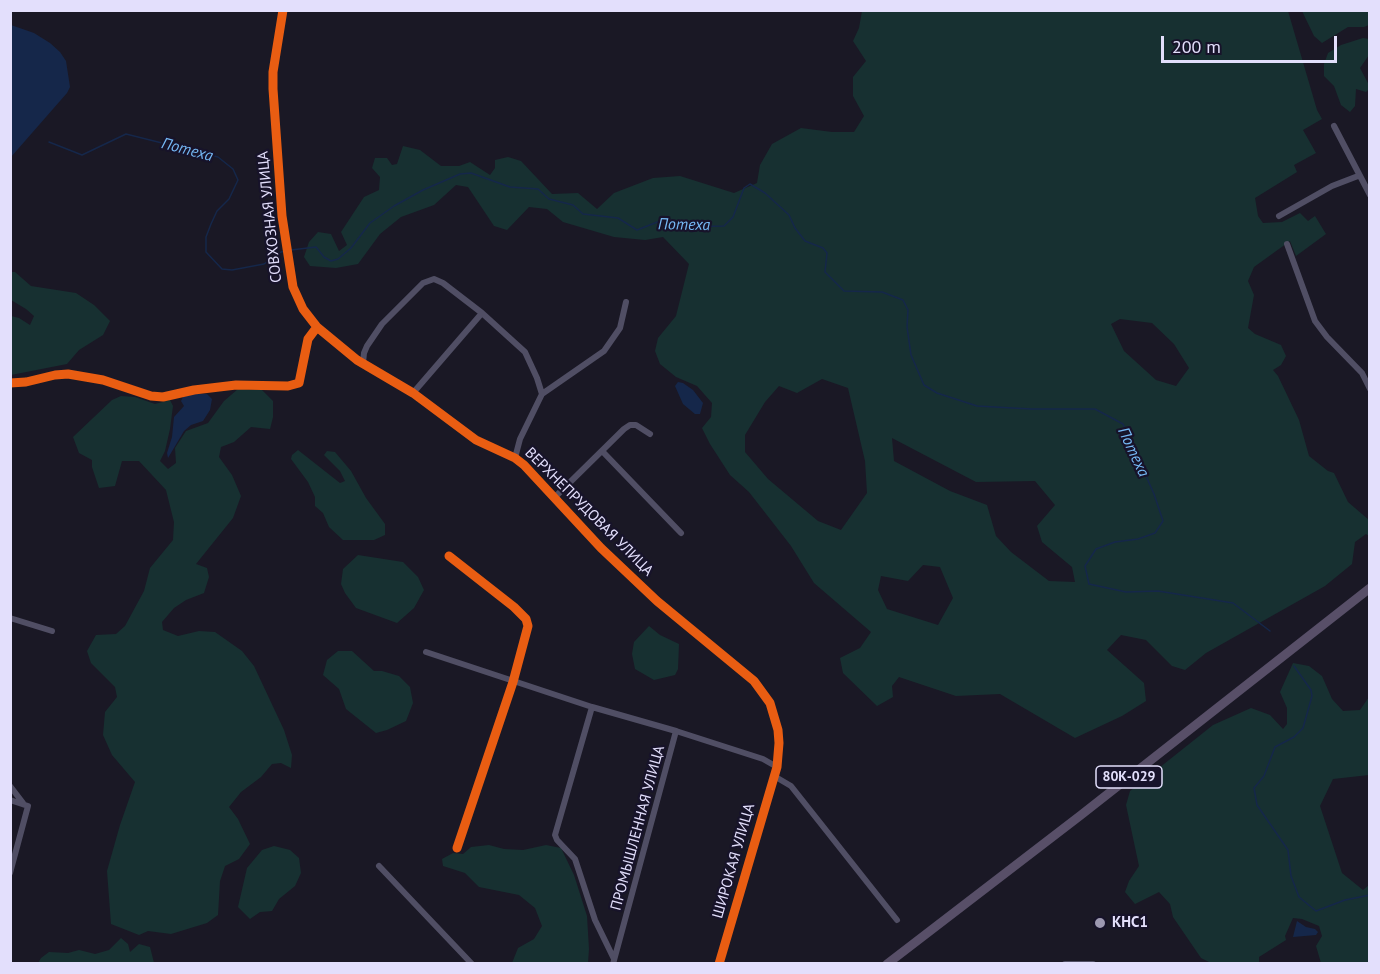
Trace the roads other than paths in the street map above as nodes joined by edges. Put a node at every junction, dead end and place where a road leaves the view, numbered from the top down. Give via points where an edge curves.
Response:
1 (283, 10) edge
2 (1334, 126) dead end
3 (1359, 176) junction
4 (1370, 195) edge
5 (1279, 216) dead end
6 (1287, 244) dead end
7 (626, 302) dead end
8 (482, 313) junction
9 (317, 327) junction
10 (363, 363) junction
11 (10, 383) edge
12 (1370, 389) edge
13 (413, 393) junction
14 (542, 394) junction
15 (650, 434) dead end
16 (603, 452) junction
17 (514, 458) junction
18 (554, 498) junction
19 (681, 533) dead end
20 (449, 555) dead end
21 (1370, 588) edge
22 (10, 618) edge
23 (52, 631) dead end
24 (426, 652) dead end
25 (513, 682) junction
26 (592, 707) junction
27 (676, 731) junction
28 (777, 767) junction
29 (774, 776) junction
30 (10, 786) edge
31 (10, 800) edge
32 (26, 805) junction
33 (457, 848) dead end
34 (379, 866) dead end
35 (10, 873) edge
36 (897, 920) dead end
37 (614, 961) edge
38 (472, 963) edge
39 (719, 963) edge
40 (887, 963) edge
41 (1065, 963) edge
42 (1093, 963) edge

1 - 9 street, СОВХОЗНАЯ УЛИЦА via 273,72 282,216 298,300
2 - 3 street
3 - 4 street
3 - 5 street via 1332,186
6 - 12 street via 1315,321 1362,373
7 - 14 street via 620,328 604,351
8 - 10 street via 443,283 429,279 382,324 367,346
8 - 13 street
8 - 14 street via 529,356
9 - 10 street, ВЕРХНЕПРУДОВАЯ УЛИЦА
9 - 11 street via 308,339 299,383 288,386 236,385 163,397 68,374
10 - 13 street, ВЕРХНЕПРУДОВАЯ УЛИЦА
13 - 17 street, ВЕРХНЕПРУДОВАЯ УЛИЦА via 462,431
14 - 17 street
15 - 16 street via 630,425
16 - 18 street
16 - 19 street
17 - 18 street, ВЕРХНЕПРУДОВАЯ УЛИЦА
18 - 28 street, ВЕРХНЕПРУДОВАЯ УЛИЦА via 657,601 764,692 778,730
20 - 25 street via 528,622
21 - 40 main road, 80К-029
22 - 23 street
24 - 25 street
25 - 26 street
25 - 33 street
26 - 27 street
26 - 37 street via 555,836 574,859
27 - 28 street, ПРОМЫШЛЕННАЯ УЛИЦА
27 - 37 street, ПРОМЫШЛЕННАЯ УЛИЦА
28 - 29 street, ШИРОКАЯ УЛИЦА
29 - 36 street via 791,786
29 - 39 street, ШИРОКАЯ УЛИЦА
30 - 32 street
31 - 32 street
32 - 35 street
34 - 38 street
41 - 42 street

